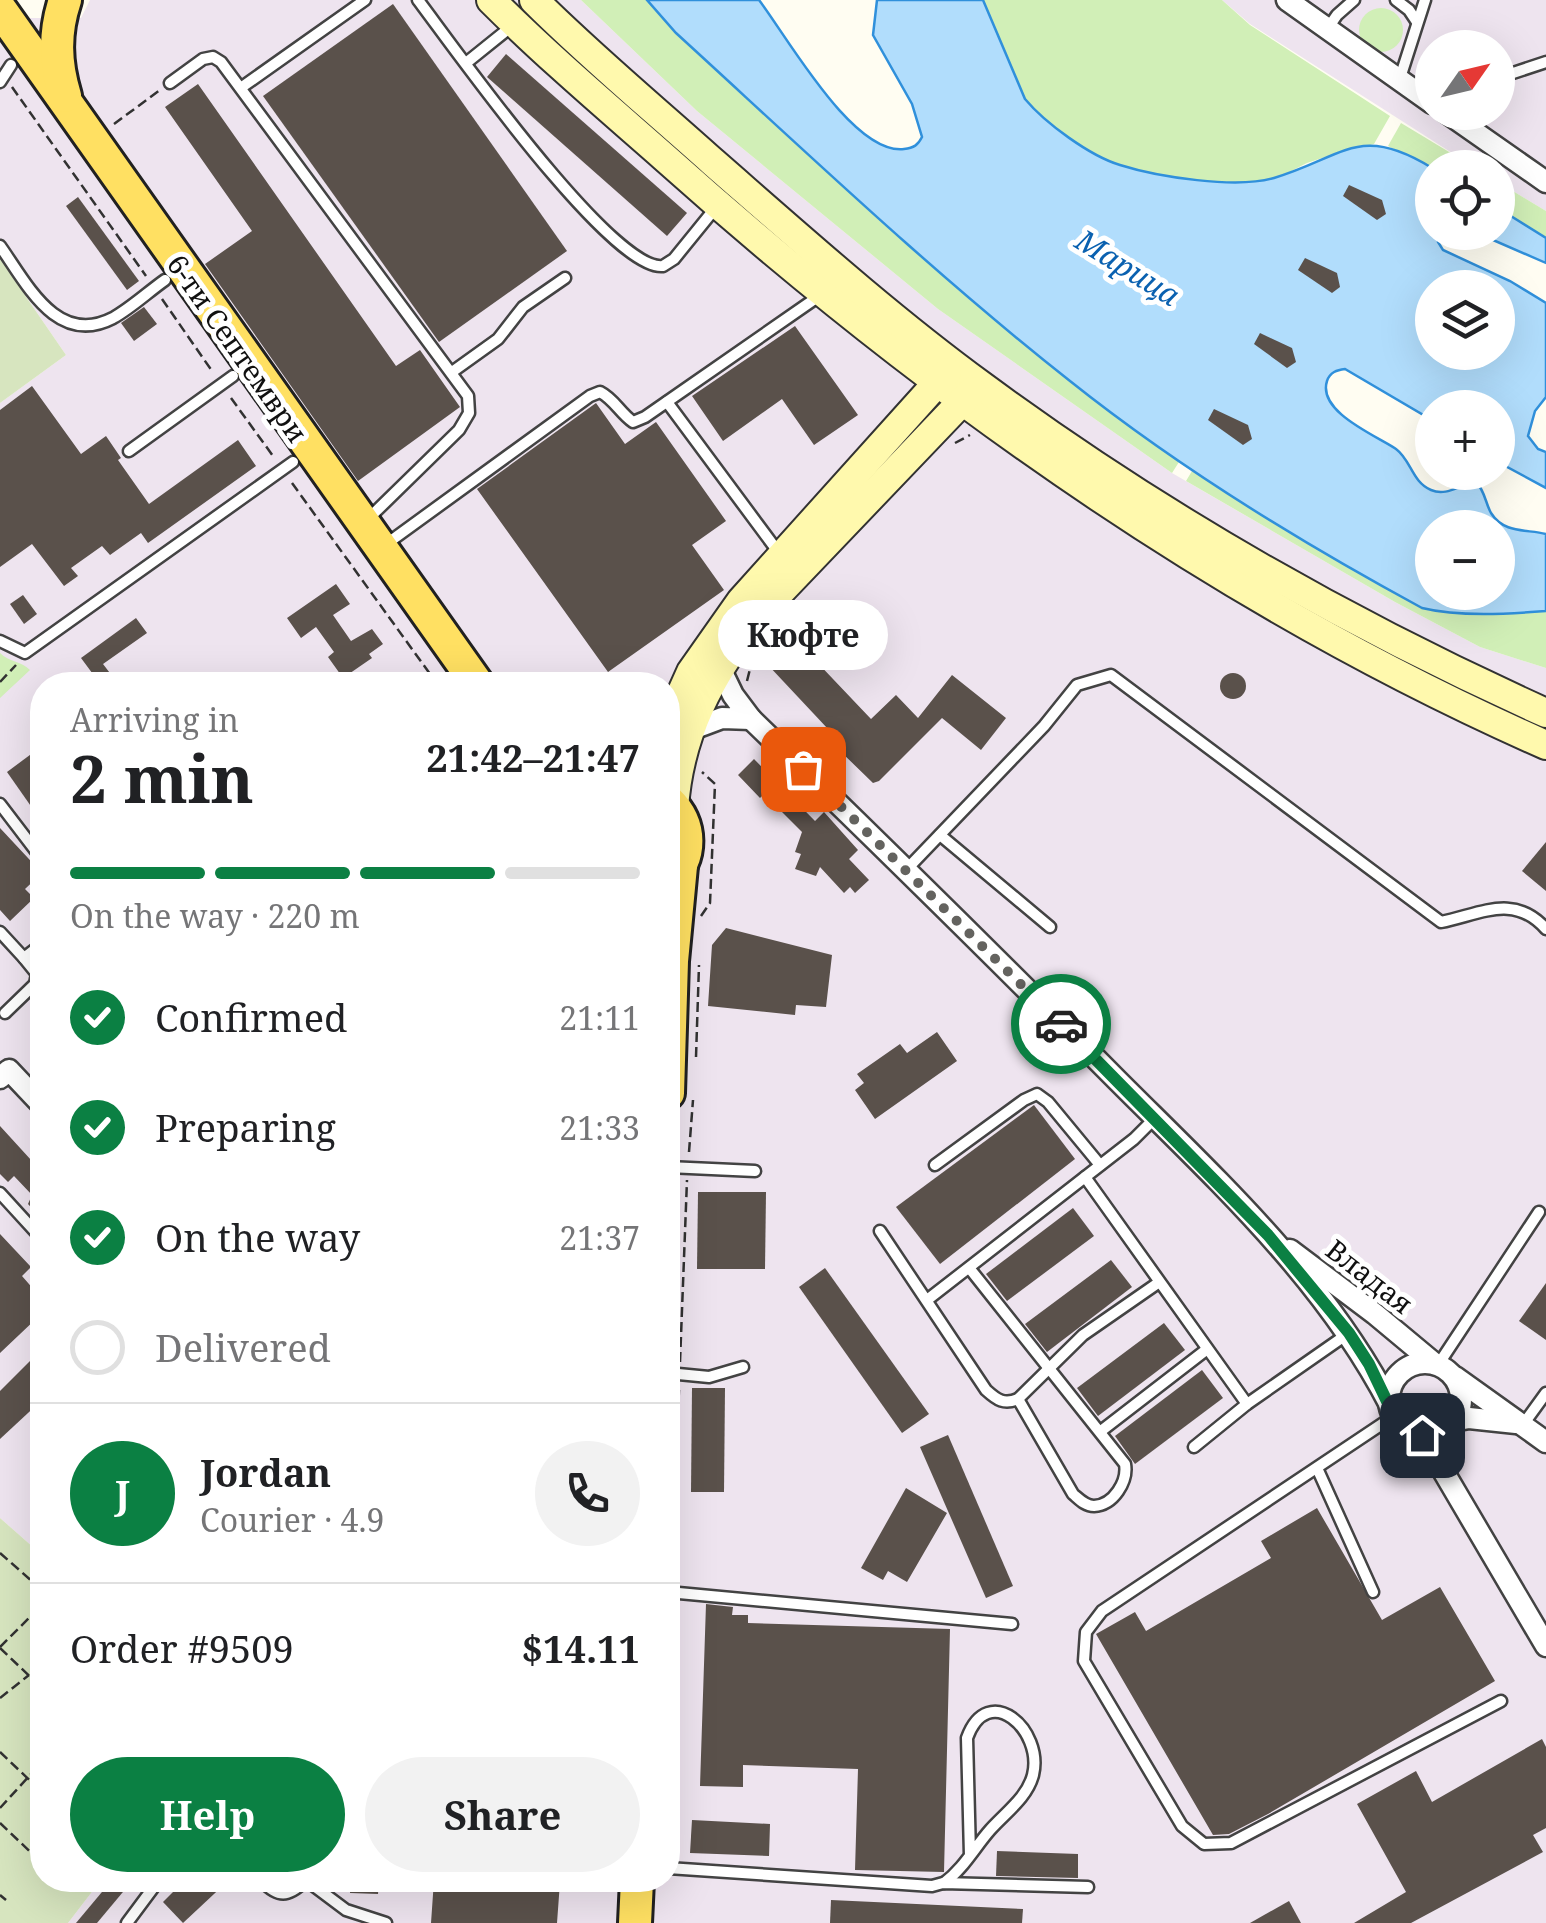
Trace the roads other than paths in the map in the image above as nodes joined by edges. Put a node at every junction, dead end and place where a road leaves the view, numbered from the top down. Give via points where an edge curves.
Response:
1 (65, 0) edge
2 (366, 0) edge
3 (418, 0) edge
4 (491, 0) edge
5 (534, 0) edge
6 (1287, 0) edge
7 (1354, 0) edge
8 (1396, 0) edge
9 (1424, 0) edge
10 (6, 11) edge
11 (1417, 22) junction
12 (514, 24) junction
13 (1327, 30) junction
14 (466, 62) junction
15 (1546, 62) edge
16 (4, 68) edge
17 (1515, 72) edge
18 (1400, 78) junction
19 (170, 83) road end
20 (242, 87) junction
21 (1415, 89) edge
22 (69, 110) junction
23 (1472, 130) edge
24 (1546, 182) edge
25 (718, 205) junction
26 (0, 246) edge
27 (565, 278) dead end
28 (159, 284) junction
29 (823, 293) junction
30 (452, 372) junction
31 (945, 374) junction
32 (227, 380) junction
33 (970, 393) junction
34 (666, 402) junction
35 (129, 451) dead end
36 (288, 466) junction
37 (372, 536) junction
38 (780, 555) junction
39 (0, 641) edge
40 (720, 668) junction
41 (442, 672) edge
42 (469, 672) edge
43 (1546, 713) edge
44 (751, 719) junction
45 (680, 722) edge
46 (680, 726) edge
47 (680, 727) edge
48 (1546, 745) edge
49 (0, 804) edge
50 (680, 822) edge
51 (940, 834) junction
52 (30, 843) edge
53 (680, 856) edge
54 (906, 870) junction
55 (1050, 927) dead end
56 (1546, 929) edge
57 (0, 932) edge
58 (30, 953) edge
59 (24, 958) junction
60 (30, 965) edge
61 (30, 989) edge
62 (5, 1013) dead end
63 (3, 1070) edge
64 (30, 1094) edge
65 (1155, 1118) junction
66 (935, 1165) dead end
67 (1100, 1166) junction
68 (680, 1167) edge
69 (754, 1171) dead end
70 (1085, 1178) junction
71 (0, 1192) edge
72 (1539, 1212) dead end
73 (30, 1226) edge
74 (880, 1231) dead end
75 (1268, 1235) junction
76 (970, 1270) junction
77 (1158, 1283) junction
78 (927, 1300) junction
79 (1349, 1333) junction
80 (1206, 1350) junction
81 (743, 1367) dead end
82 (1443, 1369) junction
83 (1048, 1370) junction
84 (680, 1374) edge
85 (1546, 1392) edge
86 (1018, 1399) junction
87 (1247, 1404) junction
88 (1392, 1410) junction
89 (1454, 1421) junction
90 (1519, 1424) junction
91 (1101, 1431) junction
92 (1422, 1435) junction
93 (1546, 1442) edge
94 (1194, 1447) dead end
95 (1317, 1468) junction
96 (1373, 1592) dead end
97 (680, 1593) edge
98 (1012, 1624) dead end
99 (1546, 1646) edge
100 (1501, 1701) dead end
101 (970, 1855) junction
102 (680, 1869) edge
103 (943, 1884) junction
104 (1088, 1887) dead end
105 (150, 1892) edge
106 (322, 1892) edge
107 (636, 1892) edge
108 (127, 1923) edge
109 (386, 1923) edge
110 (635, 1923) edge

1 - 22 main road via 57,69
2 - 20 lane
3 - 14 lane
4 - 12 street
5 - 31 street
6 - 13 street
7 - 13 lane
8 - 11 lane
9 - 11 lane
10 - 22 main road, 6-ти Септември
11 - 18 lane
12 - 14 lane
12 - 25 street
13 - 18 street
14 - 25 lane via 560,186 642,263 663,266 674,259
15 - 17 lane
16 - 28 main road, 6-ти Септември
18 - 21 street
19 - 20 lane via 213,57
20 - 30 lane
22 - 37 main road, 6-ти Септември
23 - 24 street
25 - 29 street
26 - 28 lane via 40,303 63,322 85,327 112,318
27 - 30 lane
28 - 32 main road, 6-ти Септември
29 - 31 street
29 - 34 lane
30 - 37 lane via 468,396 469,413
31 - 33 street
31 - 38 street
32 - 35 lane
32 - 36 main road, 6-ти Септември
33 - 40 street via 758,616
33 - 43 street via 1232,552
33 - 48 street via 986,421 1128,518 1347,646
34 - 37 lane via 633,422 610,397 590,396
34 - 38 lane
36 - 39 lane via 25,653
36 - 41 main road, 6-ти Септември
37 - 42 main road, 6-ти Септември
38 - 45 street via 691,672
40 - 44 street, Владая
40 - 46 street
44 - 47 street
44 - 54 street, Владая
49 - 52 lane
50 - 53 main road via 687,836
51 - 54 lane
51 - 55 lane
51 - 56 lane via 1076,685 1111,675 1440,922 1501,906 1534,916
54 - 65 street, Владая
57 - 59 lane
58 - 59 lane
59 - 60 lane
61 - 62 lane
63 - 64 street
65 - 67 lane
65 - 75 street, Владая
66 - 67 lane via 1037,1094
67 - 70 lane
68 - 69 lane
70 - 76 lane
70 - 77 lane
71 - 73 lane
72 - 82 lane
74 - 78 lane
75 - 79 street, Владая
75 - 82 street, Владая
76 - 78 lane
76 - 83 lane
77 - 80 lane
77 - 83 lane via 1084,1335
78 - 86 lane via 986,1390 998,1400
79 - 87 lane
79 - 88 street, Владая
80 - 87 lane
80 - 91 lane
81 - 84 lane
82 - 88 street via 1423,1362 1402,1372 1394,1381
82 - 89 street via 1462,1400
82 - 90 street, Владая
83 - 86 lane
83 - 91 lane
85 - 90 lane
86 - 91 lane via 1073,1494 1095,1506 1114,1495 1127,1475
87 - 94 lane
88 - 92 street, Владая
88 - 95 lane
89 - 90 street, Владая
89 - 92 street, Владая
90 - 93 street, Владая
92 - 99 street
95 - 96 lane
95 - 100 lane via 1102,1610 1086,1632 1084,1661 1182,1826 1204,1844 1231,1843
97 - 98 lane
101 - 101 lane via 1032,1778 1035,1755 1026,1730 994,1711 972,1724 967,1738
101 - 103 lane
102 - 103 lane
103 - 104 lane
105 - 108 lane
106 - 109 lane via 346,1910
107 - 110 main road

